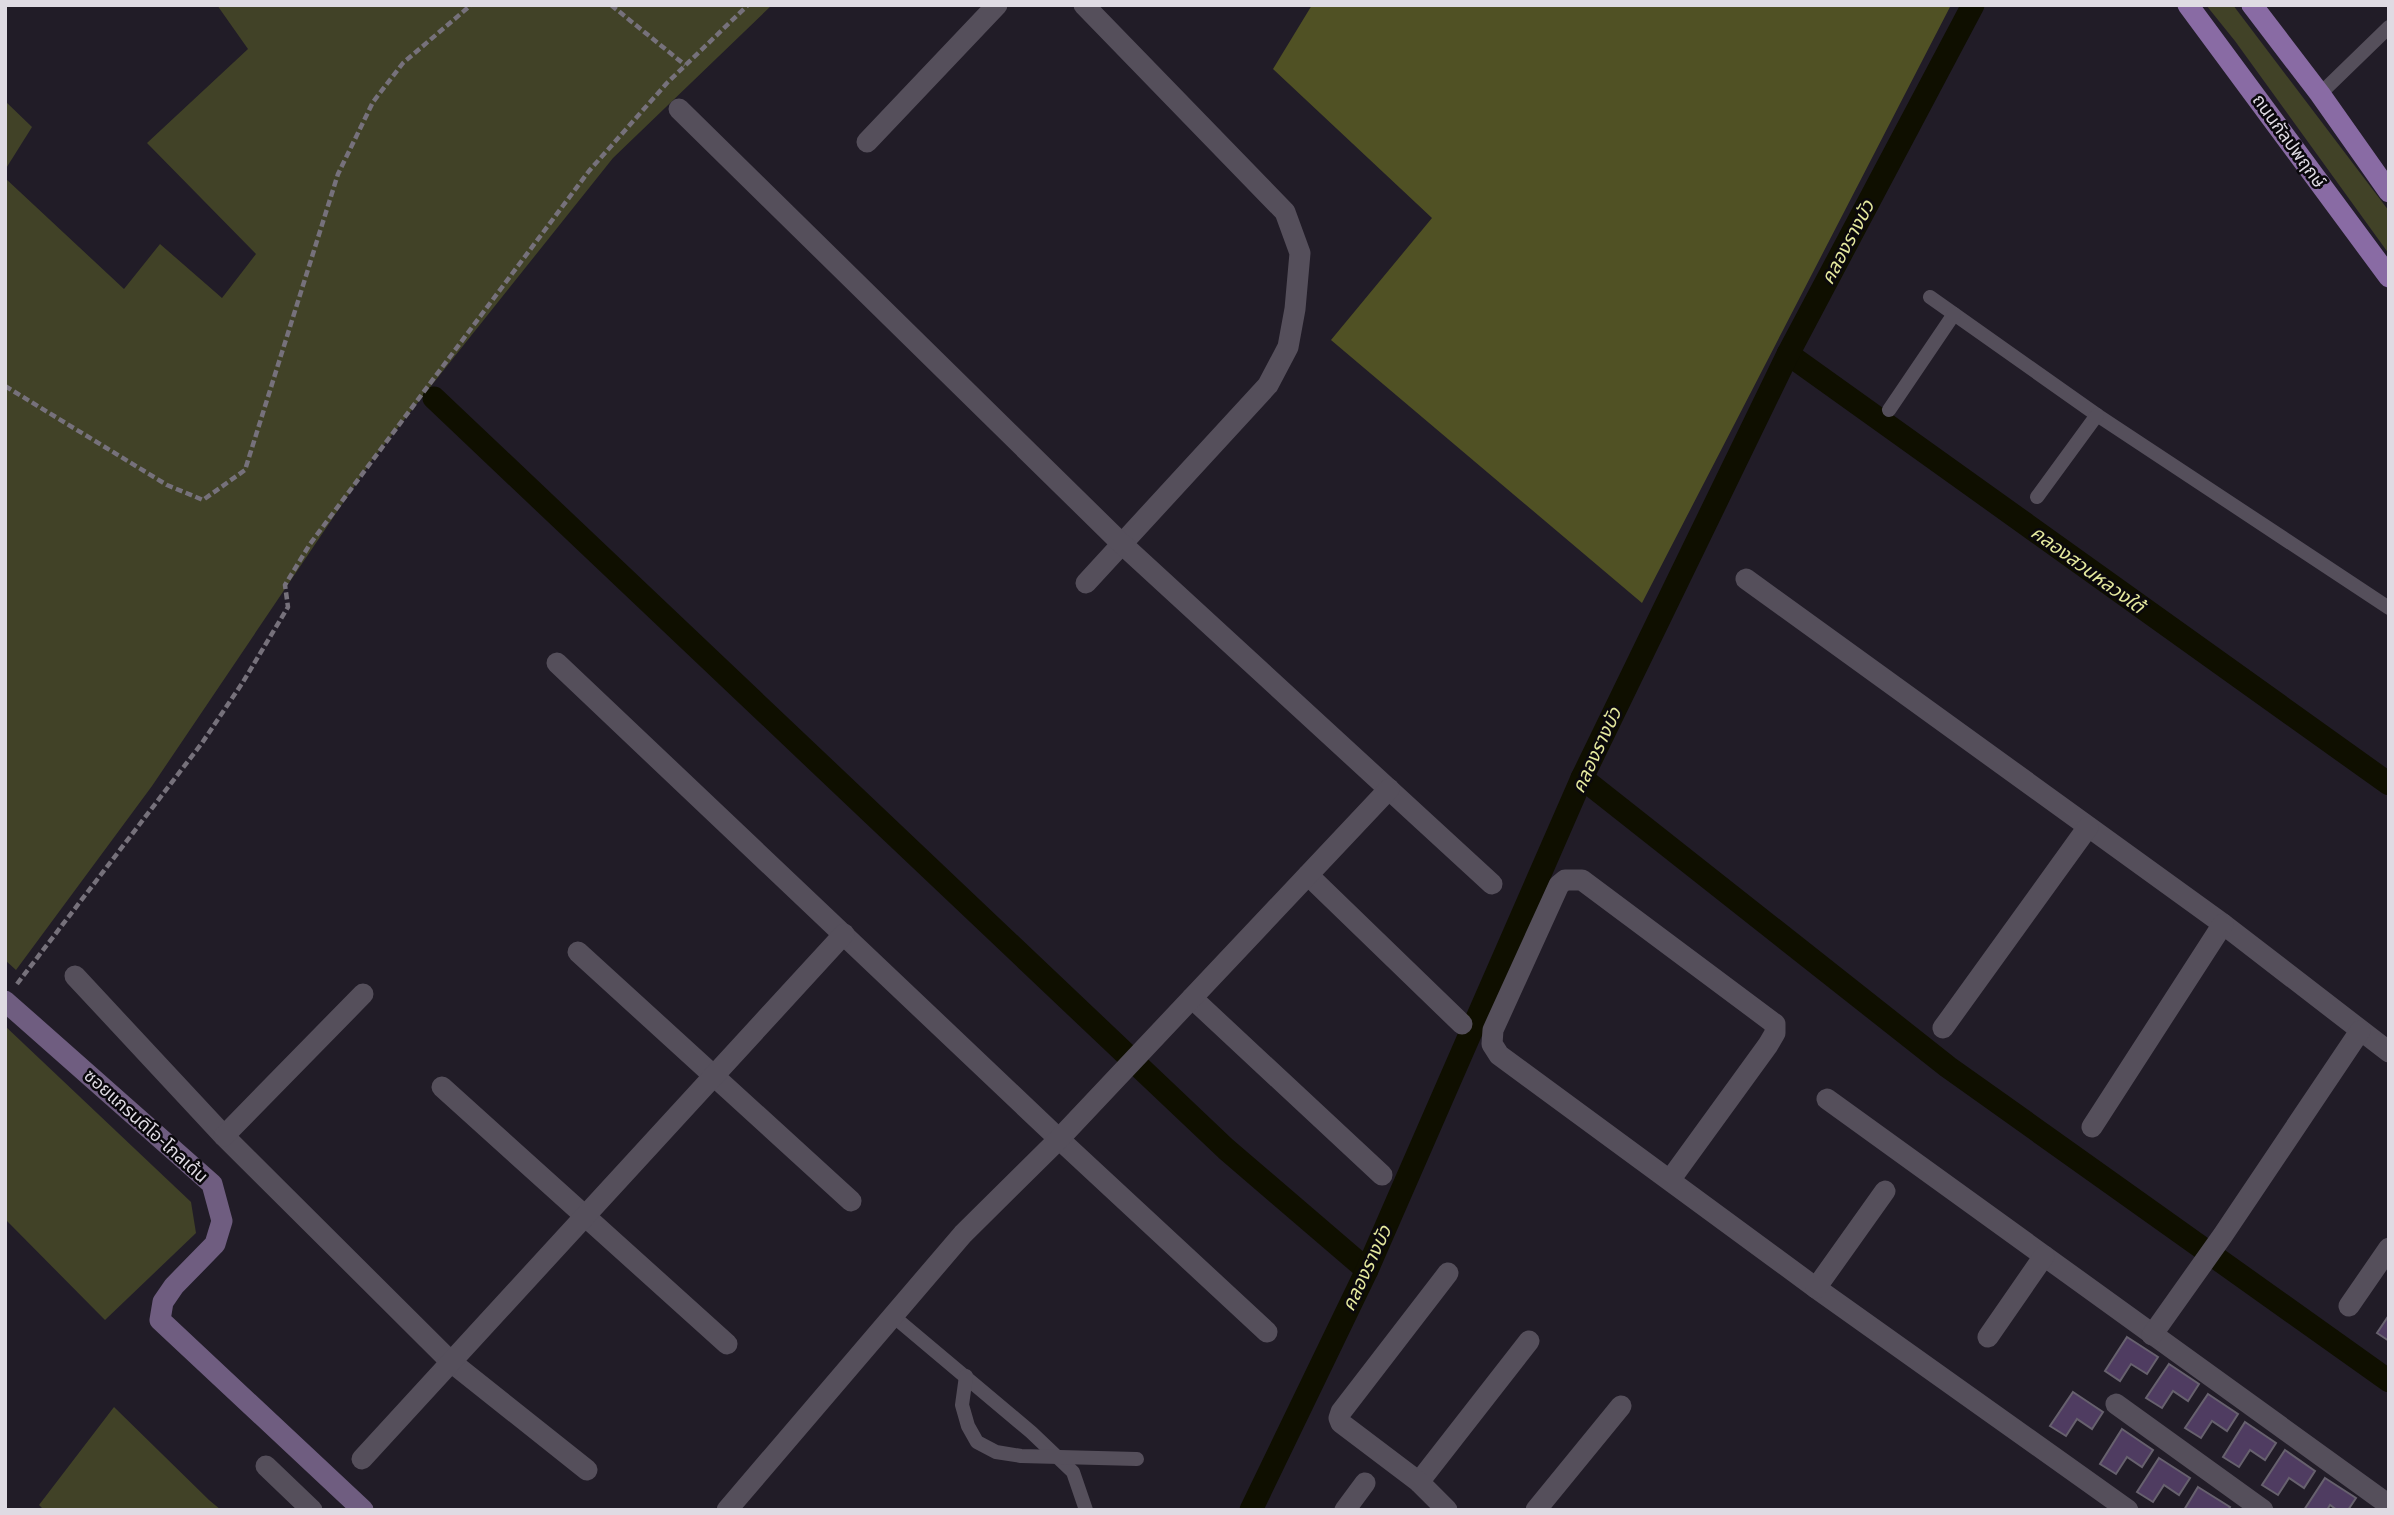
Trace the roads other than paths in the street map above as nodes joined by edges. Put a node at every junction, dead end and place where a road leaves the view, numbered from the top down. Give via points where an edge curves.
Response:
1 (997, 5) edge
2 (1084, 5) edge
3 (2188, 5) edge
4 (2252, 5) edge
5 (2389, 27) edge
6 (2320, 94) junction
7 (678, 109) dead end
8 (867, 142) dead end
9 (2387, 184) edge
10 (2389, 277) edge
11 (1930, 298) dead end
12 (1954, 314) junction
13 (1889, 410) dead end
14 (2097, 415) junction
15 (2036, 497) dead end
16 (1122, 544) junction
17 (1746, 579) dead end
18 (1086, 583) dead end
19 (2389, 608) edge
20 (557, 663) dead end
21 (1388, 789) junction
22 (2088, 827) junction
23 (1308, 875) junction
24 (1492, 884) dead end
25 (2223, 924) junction
26 (844, 934) junction
27 (578, 952) dead end
28 (75, 976) dead end
29 (363, 993) dead end
30 (9, 995) edge
31 (1192, 998) junction
32 (1462, 1024) dead end
33 (1943, 1028) dead end
34 (2360, 1031) junction
35 (2389, 1052) edge
36 (716, 1075) junction
37 (442, 1087) dead end
38 (1827, 1099) dead end
39 (2092, 1127) dead end
40 (224, 1136) junction
41 (1059, 1139) junction
42 (1382, 1175) dead end
43 (1670, 1180) junction
44 (1885, 1191) dead end
45 (852, 1201) dead end
46 (587, 1216) junction
47 (2389, 1248) edge
48 (2044, 1256) junction
49 (1448, 1273) dead end
50 (1816, 1288) junction
51 (2348, 1306) dead end
52 (892, 1316) junction
53 (1267, 1332) dead end
54 (2152, 1335) junction
55 (1988, 1337) dead end
56 (1529, 1341) dead end
57 (727, 1344) dead end
58 (450, 1361) junction
59 (965, 1376) junction
60 (2116, 1404) dead end
61 (1621, 1406) dead end
62 (1056, 1455) junction
63 (362, 1459) dead end
64 (1137, 1459) dead end
65 (266, 1466) dead end
66 (587, 1470) dead end
67 (1419, 1482) junction
68 (1365, 1483) dead end
69 (2389, 1505) edge
70 (736, 1507) edge
71 (312, 1510) edge
72 (363, 1510) edge
73 (1086, 1510) edge
74 (1345, 1510) edge
75 (1447, 1510) edge
76 (1536, 1510) edge
77 (2128, 1510) edge
78 (2263, 1510) edge

1 - 8 street
2 - 16 street via 1285,212 1300,253 1288,347 1268,385
3 - 10 main road, ถนนกัลปพฤกษ์
4 - 6 main road
5 - 6 lane
6 - 9 main road
7 - 16 street
11 - 12 lane
12 - 13 lane
12 - 14 lane
14 - 15 lane
14 - 19 lane
16 - 18 street
16 - 21 street
17 - 22 street
20 - 26 street
21 - 23 street
21 - 24 street
22 - 25 street
22 - 33 street
23 - 31 street
23 - 32 street
25 - 34 street
25 - 39 street
26 - 36 street
26 - 41 street
27 - 36 street
28 - 40 street
29 - 40 street
30 - 72 street, ซอยแกรนดิโอ-โกลเด้น via 212,1184 222,1221 215,1244 174,1286 163,1303 160,1320
31 - 41 street
31 - 42 street
34 - 35 street
34 - 54 street
36 - 45 street
36 - 46 street
37 - 46 street
38 - 48 street
40 - 58 street
41 - 52 street via 962,1234
41 - 53 street
43 - 43 street via 1768,1045 1775,1024 1582,880 1565,880 1493,1030 1492,1044 1499,1055
43 - 50 street
44 - 50 street
46 - 57 street
46 - 58 street
47 - 51 street
48 - 54 street
48 - 55 street
49 - 67 street via 1339,1418
50 - 77 street
52 - 59 lane
52 - 70 street
54 - 69 street
56 - 67 street
58 - 63 street
58 - 66 street
59 - 62 lane
59 - 62 lane via 962,1405 977,1442 996,1452
60 - 78 street
61 - 76 street
62 - 64 lane
62 - 73 lane via 1073,1472
65 - 71 street
67 - 75 street
68 - 74 street

